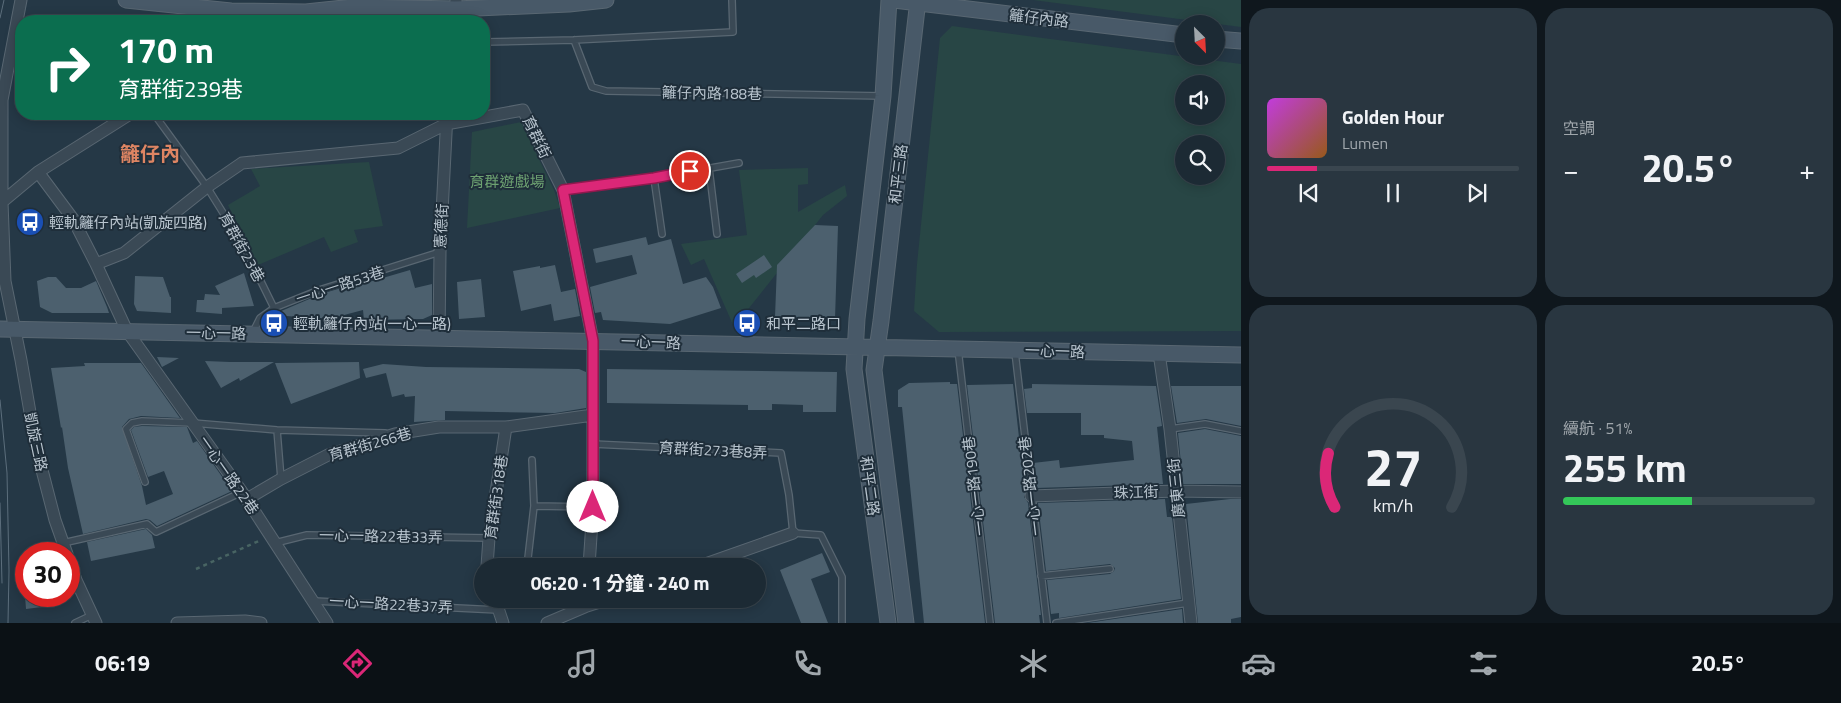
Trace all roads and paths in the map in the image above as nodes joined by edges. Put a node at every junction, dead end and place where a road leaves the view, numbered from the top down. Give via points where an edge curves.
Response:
1 (21, 0) edge
2 (126, 0) edge
3 (606, 0) edge
4 (732, 0) edge
5 (890, 0) edge
6 (894, 0) edge
7 (918, 2) edge
8 (353, 3) edge
9 (231, 6) edge
10 (456, 10) edge
11 (18, 15) edge
12 (294, 15) edge
13 (305, 15) edge
14 (15, 32) edge
15 (1175, 34) edge
16 (574, 40) junction
17 (1225, 41) edge
18 (490, 42) edge
19 (1241, 42) edge
20 (1225, 43) edge
21 (1241, 48) edge
22 (883, 96) junction
23 (490, 114) edge
24 (120, 120) edge
25 (158, 120) edge
26 (444, 120) edge
27 (446, 120) edge
28 (739, 163) dead end
29 (709, 168) junction
30 (38, 172) junction
31 (654, 178) junction
32 (207, 187) junction
33 (563, 190) junction
34 (2, 202) junction
35 (662, 234) dead end
36 (717, 234) dead end
37 (440, 252) junction
38 (96, 264) junction
39 (274, 308) junction
40 (7, 329) edge
41 (127, 331) junction
42 (252, 334) junction
43 (439, 338) junction
44 (593, 341) junction
45 (855, 348) junction
46 (877, 348) junction
47 (958, 348) junction
48 (1014, 350) junction
49 (1159, 354) junction
50 (1241, 355) edge
51 (593, 416) junction
52 (193, 423) junction
53 (506, 427) junction
54 (1170, 428) junction
55 (277, 430) junction
56 (1241, 431) edge
57 (396, 434) junction
58 (592, 444) junction
59 (532, 460) dead end
60 (281, 479) junction
61 (145, 482) dead end
62 (1176, 491) junction
63 (1241, 492) edge
64 (245, 496) junction
65 (1030, 496) junction
66 (534, 506) junction
67 (593, 507) junction
68 (792, 533) junction
69 (489, 538) junction
70 (272, 540) junction
71 (63, 542) edge
72 (80, 544) edge
73 (488, 558) edge
74 (528, 558) dead end
75 (590, 558) edge
76 (722, 558) edge
77 (196, 569) dead end
78 (1110, 569) dead end
79 (1041, 576) junction
80 (80, 589) edge
81 (314, 600) junction
82 (1188, 603) junction
83 (474, 604) edge
84 (498, 608) edge
85 (578, 608) edge
86 (94, 619) edge
87 (75, 623) edge
88 (177, 623) edge
89 (261, 623) edge
90 (327, 623) edge
91 (504, 623) edge
92 (547, 623) edge
93 (842, 623) edge
94 (888, 623) edge
95 (906, 623) edge
96 (990, 623) edge
97 (1047, 623) edge
98 (1056, 623) edge
99 (1190, 623) edge

1 - 11 street, 凱旋三路
2 - 9 street
3 - 10 street
4 - 16 lane via 733,32
5 - 22 street, 和平三路
6 - 7 street, 籬仔內路
7 - 15 street, 籬仔內路
7 - 46 street, 和平三路
8 - 10 street
8 - 13 street
9 - 12 street
14 - 34 street, 凱旋三路 via 2,100
16 - 18 lane
16 - 22 lane, 籬仔內路188巷 via 592,87 606,91
17 - 19 street
20 - 21 lane
22 - 45 street, 和平三路
23 - 33 street, 育群街 via 523,110
24 - 30 street
25 - 32 lane, 育群街23巷
26 - 32 street, 育群街 via 398,148 242,163
27 - 37 street, 憲德街
28 - 29 lane
29 - 31 lane
29 - 36 lane
30 - 34 street
30 - 38 street, 一心一路22巷 via 73,219
31 - 33 lane
31 - 35 lane
32 - 38 street, 育群街 via 124,253
32 - 39 lane, 育群街23巷 via 243,245
33 - 44 street, 育群街
34 - 40 street, 凱旋三路
37 - 39 lane, 一心一路53巷 via 319,290
37 - 43 street, 憲德街
38 - 41 street, 一心一路22巷
39 - 42 lane, 一心一路53巷 via 260,318
40 - 41 street, 一心一路
40 - 71 street, 凱旋三路
41 - 42 street, 一心一路
41 - 52 street, 一心一路22巷
42 - 43 street, 一心一路
43 - 44 street, 一心一路
44 - 45 street, 一心一路
44 - 51 street, 育群街
45 - 46 street, 一心一路
45 - 94 street, 和平二路 via 854,369
46 - 47 street, 一心一路
46 - 95 street, 和平二路 via 874,370
47 - 48 street, 一心一路
47 - 96 lane, 一心一路190巷
48 - 49 street, 一心一路
48 - 65 lane, 一心一路202巷
49 - 50 street, 一心一路
49 - 54 street, 廣東三街
51 - 53 street, 育群街266巷
51 - 58 street, 育群街
52 - 55 lane
52 - 61 lane via 142,420 126,429
52 - 64 street, 一心一路22巷
53 - 57 street, 育群街266巷 via 439,427
53 - 69 street, 育群街318巷
54 - 56 lane via 1206,424
54 - 62 street, 廣東三街
55 - 57 lane
55 - 60 lane
57 - 60 street, 育群街266巷 via 328,455
58 - 67 street, 育群街
58 - 68 lane, 育群街273巷8弄 via 781,453
59 - 66 lane
60 - 64 street, 育群街266巷
62 - 63 street, 珠江街
62 - 65 street, 珠江街
62 - 82 street, 廣東三街
64 - 70 street, 一心一路22巷
64 - 72 lane via 156,532 147,524
65 - 79 lane, 一心一路202巷
66 - 67 lane
66 - 74 lane
67 - 75 street, 育群街
68 - 76 street
68 - 93 lane via 821,535 842,578
69 - 70 lane, 一心一路22巷33弄 via 307,535
69 - 73 street, 育群街318巷
70 - 77 path
70 - 81 street, 一心一路22巷
78 - 79 lane
79 - 97 lane, 一心一路202巷
80 - 86 street
81 - 83 lane, 一心一路22巷37弄
81 - 90 street, 一心一路22巷
82 - 98 lane
82 - 99 street, 廣東三街
84 - 91 street
85 - 92 street
86 - 87 lane
88 - 89 street

